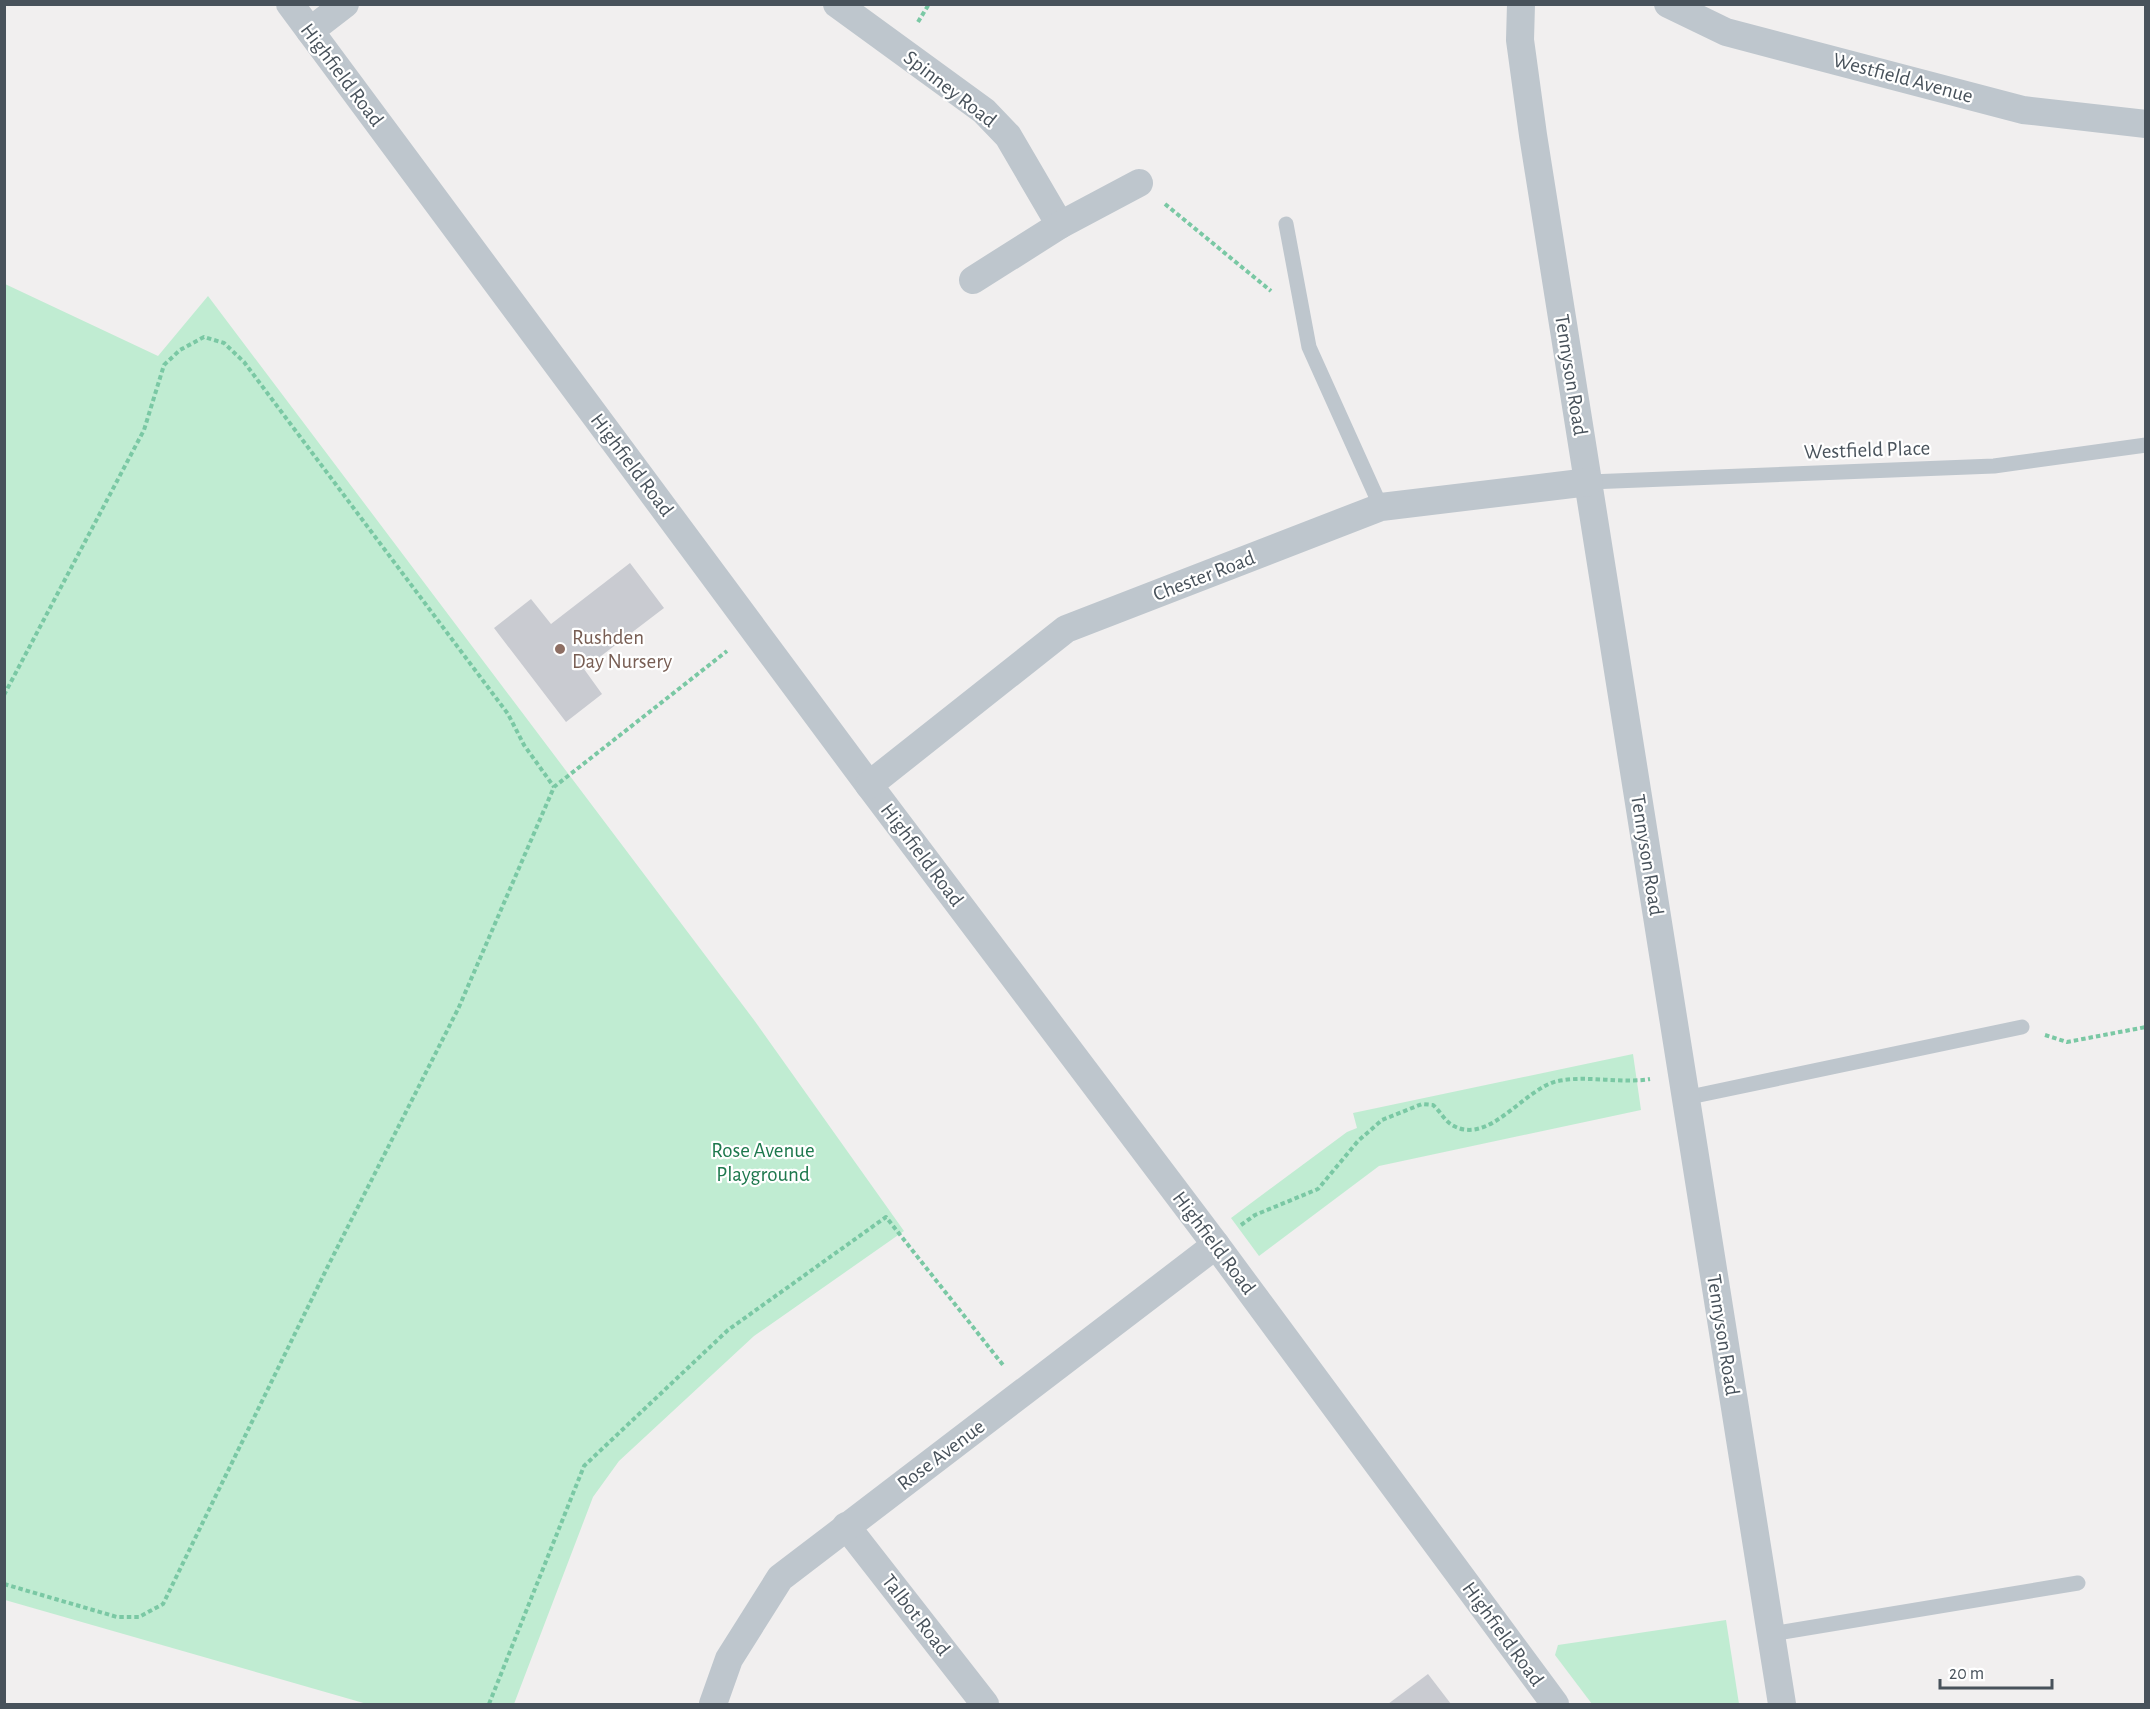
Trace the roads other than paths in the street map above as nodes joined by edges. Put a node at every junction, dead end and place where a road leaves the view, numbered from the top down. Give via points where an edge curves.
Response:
1 (290, 4) edge
2 (345, 4) edge
3 (837, 4) edge
4 (1521, 4) edge
5 (1668, 4) edge
6 (310, 31) junction
7 (2145, 124) edge
8 (1139, 183) road end
9 (1286, 224) dead end
10 (1060, 225) junction
11 (973, 280) dead end
12 (2145, 445) edge
13 (1589, 482) junction
14 (1381, 507) junction
15 (869, 785) junction
16 (2022, 1027) road end
17 (1683, 1086) junction
18 (1216, 1245) junction
19 (846, 1526) junction
20 (2078, 1583) dead end
21 (1771, 1634) junction
22 (713, 1704) edge
23 (985, 1704) edge
24 (1555, 1704) edge
25 (1782, 1704) edge

1 - 6 street, Highfield Road
2 - 6 street
3 - 10 street, Spinney Road via 984,111 1008,136
4 - 13 street, Tennyson Road via 1520,40 1533,135
5 - 7 street, Westfield Avenue via 1726,32 2023,110
6 - 15 street, Highfield Road
8 - 10 street
9 - 14 lane via 1309,347
10 - 11 street
12 - 13 lane, Westfield Place via 1994,466
13 - 14 street, Chester Road
13 - 17 street, Tennyson Road
14 - 15 street, Chester Road via 1066,629
15 - 18 street, Highfield Road
16 - 17 lane
17 - 21 street, Tennyson Road
18 - 19 street, Rose Avenue
18 - 24 street, Highfield Road
19 - 22 street, Rose Avenue via 780,1578 729,1659
19 - 23 street, Talbot Road
20 - 21 lane
21 - 25 street, Tennyson Road

